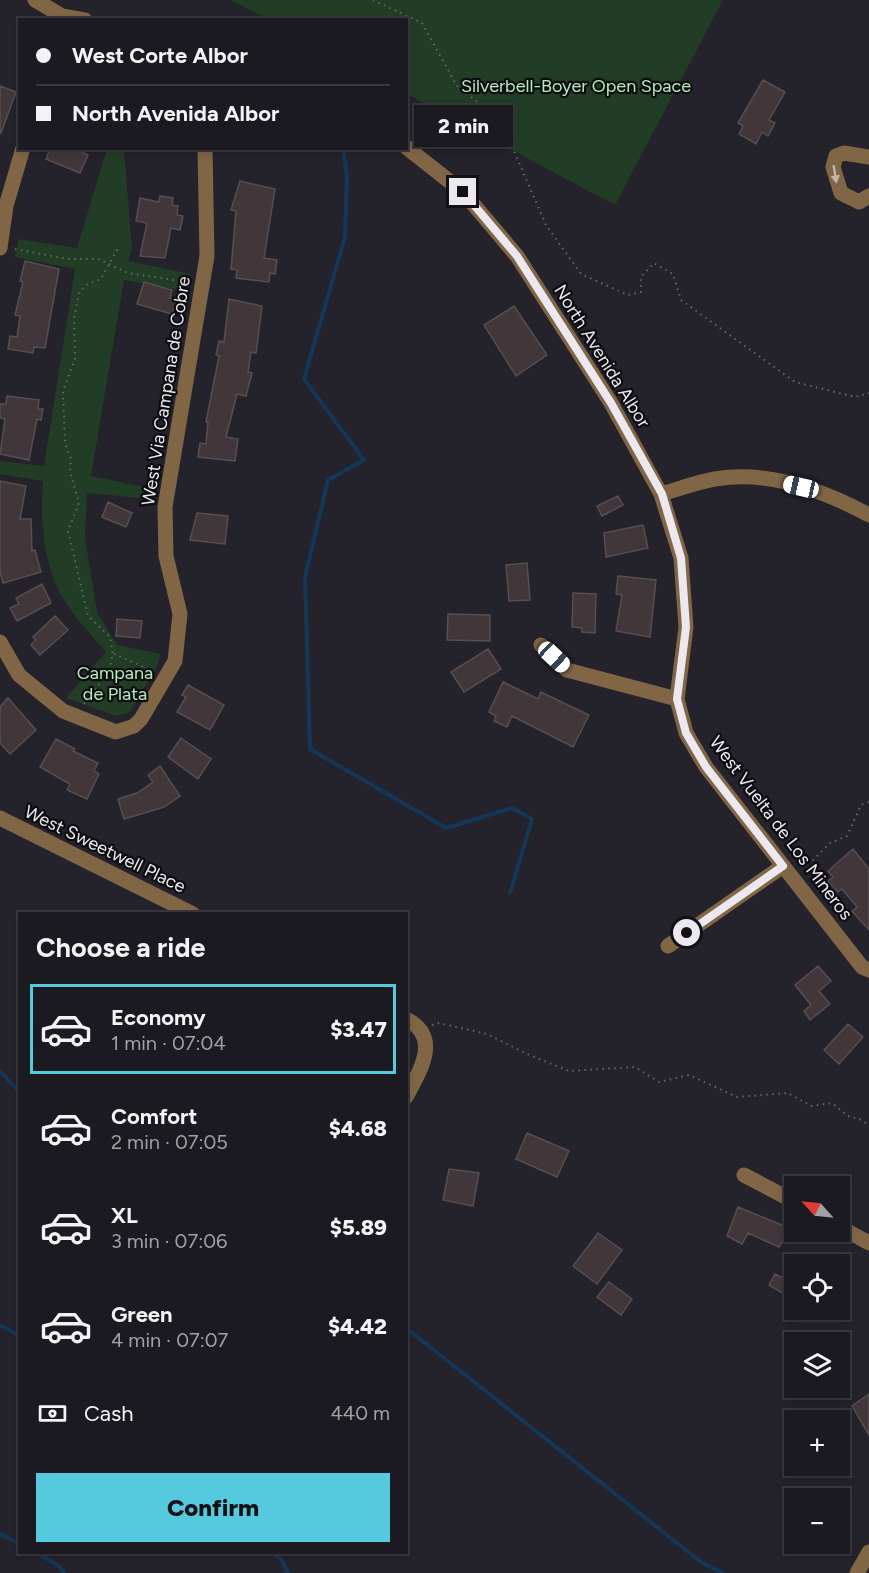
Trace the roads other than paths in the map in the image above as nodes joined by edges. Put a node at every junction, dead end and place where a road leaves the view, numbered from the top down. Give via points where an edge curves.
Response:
1 (35, 0) edge
2 (62, 18) edge
3 (408, 149) edge
4 (22, 150) edge
5 (205, 150) edge
6 (869, 157) edge
7 (869, 196) edge
8 (0, 247) edge
9 (662, 494) junction
10 (869, 515) edge
11 (0, 642) edge
12 (541, 645) dead end
13 (677, 699) junction
14 (0, 818) edge
15 (783, 866) junction
16 (189, 912) edge
17 (668, 946) dead end
18 (869, 970) edge
19 (408, 1020) edge
20 (408, 1093) edge
21 (744, 1175) dead end
22 (784, 1196) edge
23 (850, 1233) edge
24 (869, 1243) edge
25 (869, 1552) edge
26 (857, 1573) edge

1 - 2 street
3 - 9 street, North Avenida Albor via 463,192 517,256 611,403
4 - 8 street via 6,206
5 - 11 street, West Via Campana de Cobre via 207,256 165,507 166,556 180,614 175,661 129,735 63,711 19,675
6 -> 7 street via 844,153 836,156 833,166 841,193 859,201
9 - 10 street via 716,479 764,478 820,491
9 - 13 street, North Avenida Albor via 681,558 686,627
12 - 13 street via 567,670
13 - 15 street, West Vuelta de Los Mineros via 686,733 706,767
14 - 16 street, West Sweetwell Place
15 - 17 street
15 - 18 street, West Vuelta de Los Mineros via 862,967
19 - 20 street via 420,1029 427,1043
21 - 22 street
23 - 24 street
25 - 26 street

